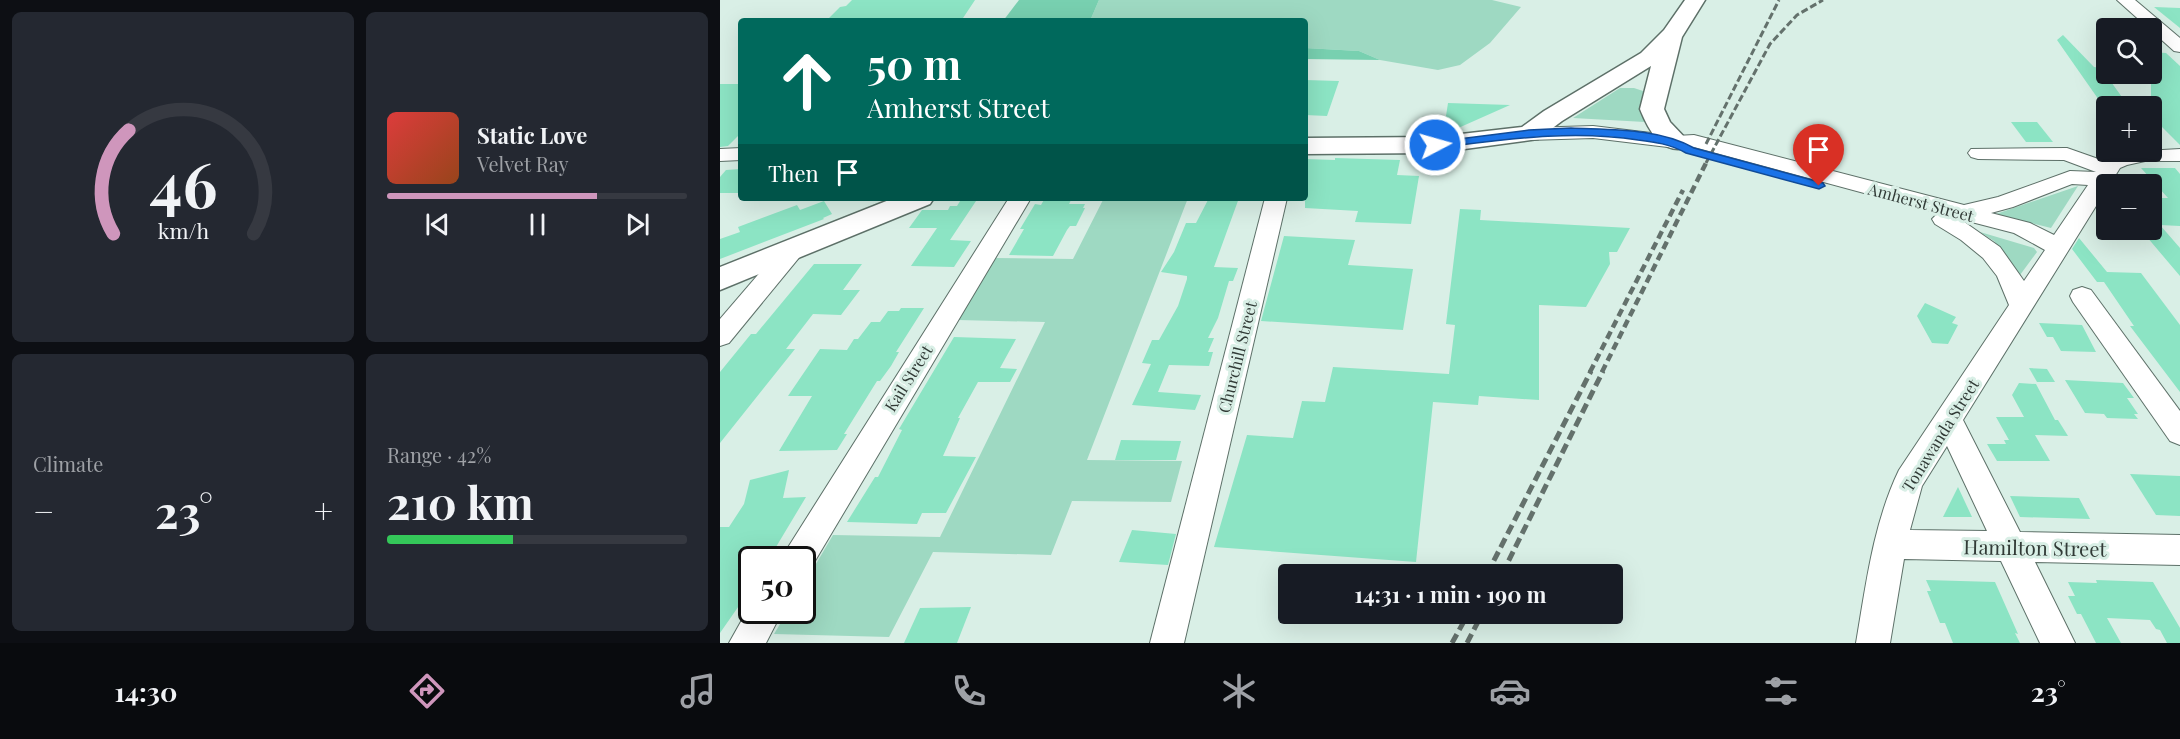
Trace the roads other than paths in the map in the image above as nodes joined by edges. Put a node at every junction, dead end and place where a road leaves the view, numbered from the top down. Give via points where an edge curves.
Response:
1 (1695, 0) edge
2 (2125, 0) edge
3 (1672, 35) junction
4 (2180, 47) edge
5 (1529, 134) junction
6 (1676, 142) junction
7 (1308, 146) edge
8 (1978, 153) dead end
9 (738, 154) edge
10 (720, 155) edge
11 (2180, 155) edge
12 (2103, 174) joint
13 (2096, 175) edge
14 (2096, 185) edge
15 (912, 201) edge
16 (1018, 201) edge
17 (1275, 201) edge
18 (1953, 216) junction
19 (2058, 247) junction
20 (794, 248) junction
21 (720, 279) edge
22 (2082, 296) dead end
23 (2020, 303) junction
24 (720, 336) edge
25 (1949, 421) junction
26 (2180, 433) edge
27 (1890, 544) junction
28 (807, 546) edge
29 (2012, 547) junction
30 (2180, 550) edge
31 (758, 624) edge
32 (746, 643) edge
33 (1167, 643) edge
34 (1873, 643) edge
35 (2058, 643) edge

1 - 3 main road
2 - 4 street
3 - 5 main road via 1642,64
3 - 6 main road via 1652,109 1659,124
5 - 6 street, Amherst Street via 1593,132
5 - 7 main road via 1435,145
6 - 18 street, Amherst Street via 1690,151
8 - 12 street via 2067,154
9 - 10 street
11 - 12 street via 2143,154 2117,160
13 - 18 street via 2070,177 2005,202
14 - 19 street
15 - 20 main road
16 - 28 street, Kail Street
17 - 33 street, Churchill Street
18 - 19 street, Amherst Street
18 - 23 street via 2011,274
19 - 23 street, Tonawanda Street
20 - 21 main road
20 - 24 street
22 - 26 street
23 - 25 street, Tonawanda Street
25 - 27 street, Tonawanda Street via 1910,479
25 - 29 street
27 - 29 street, Hamilton Street
27 - 34 street, Tonawanda Street
29 - 30 street, Hamilton Street
29 - 35 street
31 - 32 street

